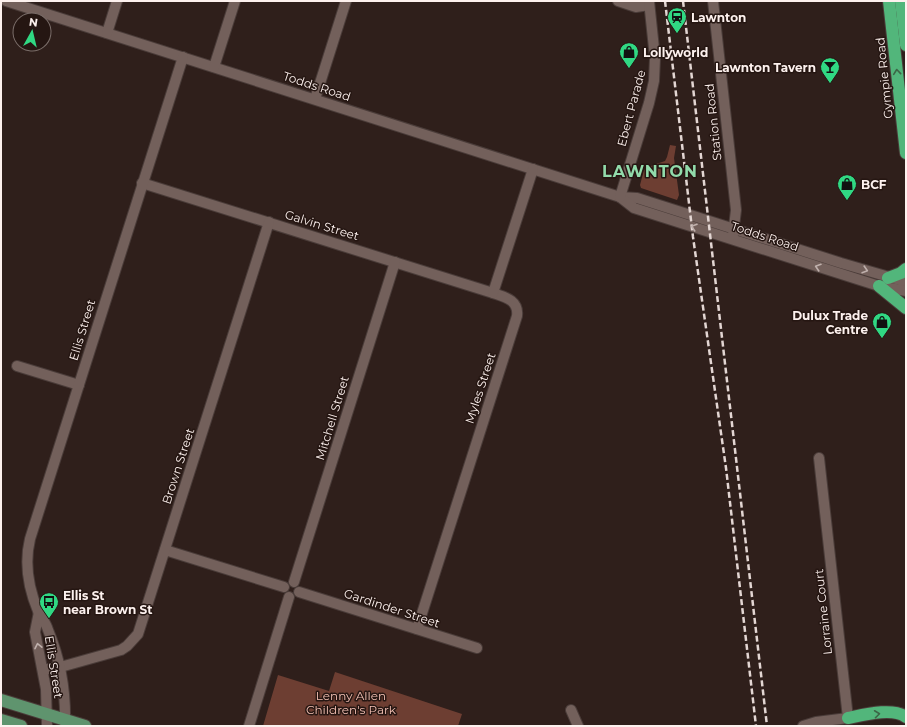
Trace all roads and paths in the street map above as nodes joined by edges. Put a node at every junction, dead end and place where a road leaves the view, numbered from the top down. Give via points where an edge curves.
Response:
1 (6, 1) edge
2 (117, 1) edge
3 (235, 1) edge
4 (346, 1) edge
5 (618, 1) edge
6 (713, 1) edge
7 (889, 1) edge
8 (901, 1) edge
9 (649, 3) edge
10 (107, 33) junction
11 (906, 45) edge
12 (183, 57) junction
13 (214, 67) junction
14 (315, 99) junction
15 (906, 153) edge
16 (533, 169) junction
17 (142, 183) junction
18 (620, 196) junction
19 (269, 222) junction
20 (733, 234) junction
21 (395, 262) junction
22 (906, 269) edge
23 (888, 278) junction
24 (906, 282) edge
25 (879, 286) junction
26 (906, 291) edge
27 (493, 293) junction
28 (906, 308) edge
29 (17, 366) dead end
30 (79, 385) junction
31 (820, 458) dead end
32 (165, 550) junction
33 (294, 582) junction
34 (284, 587) junction
35 (299, 592) junction
36 (289, 597) junction
37 (39, 612) junction
38 (417, 629) junction
39 (478, 648) dead end
40 (60, 667) junction
41 (43, 670) junction
42 (1, 700) edge
43 (571, 710) dead end
44 (906, 717) edge
45 (848, 718) junction
46 (1, 720) edge
47 (47, 720) edge
48 (65, 723) edge
49 (21, 726) edge
50 (85, 726) edge
51 (249, 726) edge
52 (578, 726) edge
53 (803, 726) edge

1 - 10 street, Todds Road
2 - 10 street
3 - 13 street
4 - 14 street
5 - 9 street via 636,7
6 - 20 street, Station Road via 736,210
15 -> 7 highway, Gympie Road
8 - 11 highway
9 - 18 street, Ebert Parade via 655,58 654,81
10 - 12 street, Todds Road
12 - 13 street, Todds Road
12 - 17 street, Ellis Street
13 - 14 street, Todds Road
14 - 16 street, Todds Road
16 - 18 street, Todds Road
16 - 27 street
17 - 19 street, Galvin Street
17 - 30 street, Ellis Street
18 - 20 street, Todds Road via 634,208
19 - 21 street, Galvin Street
19 - 32 street, Brown Street
20 -> 23 street, Todds Road
25 -> 20 street, Todds Road
21 - 27 street, Galvin Street
21 - 33 street, Mitchell Street
22 - 23 highway
23 - 24 street, Todds Road
25 - 26 street, Todds Road
25 - 28 highway
27 - 38 street, Myles Street via 515,303 517,316
29 - 30 street
30 - 37 street, Ellis Street via 27,552 28,579
31 - 45 street, Lorraine Court
32 - 34 street
32 - 40 street, Brown Street via 138,634 132,641 113,653
33 - 34 street
33 - 35 street via 298,585
34 - 36 street
35 - 36 street via 294,597
35 - 38 street, Gardinder Street
36 - 51 street
37 - 40 street, Ellis Street via 48,629
41 -> 37 street, Ellis Street via 35,632
38 - 39 street, Gardinder Street
40 - 41 street, Brown Street
40 - 48 street, Ellis Street via 66,705
41 - 47 street, Ellis Street
42 - 47 main road
43 - 52 street
45 -> 44 highway via 891,712
45 - 53 street
46 - 49 main road
47 - 48 main road
48 - 50 main road

